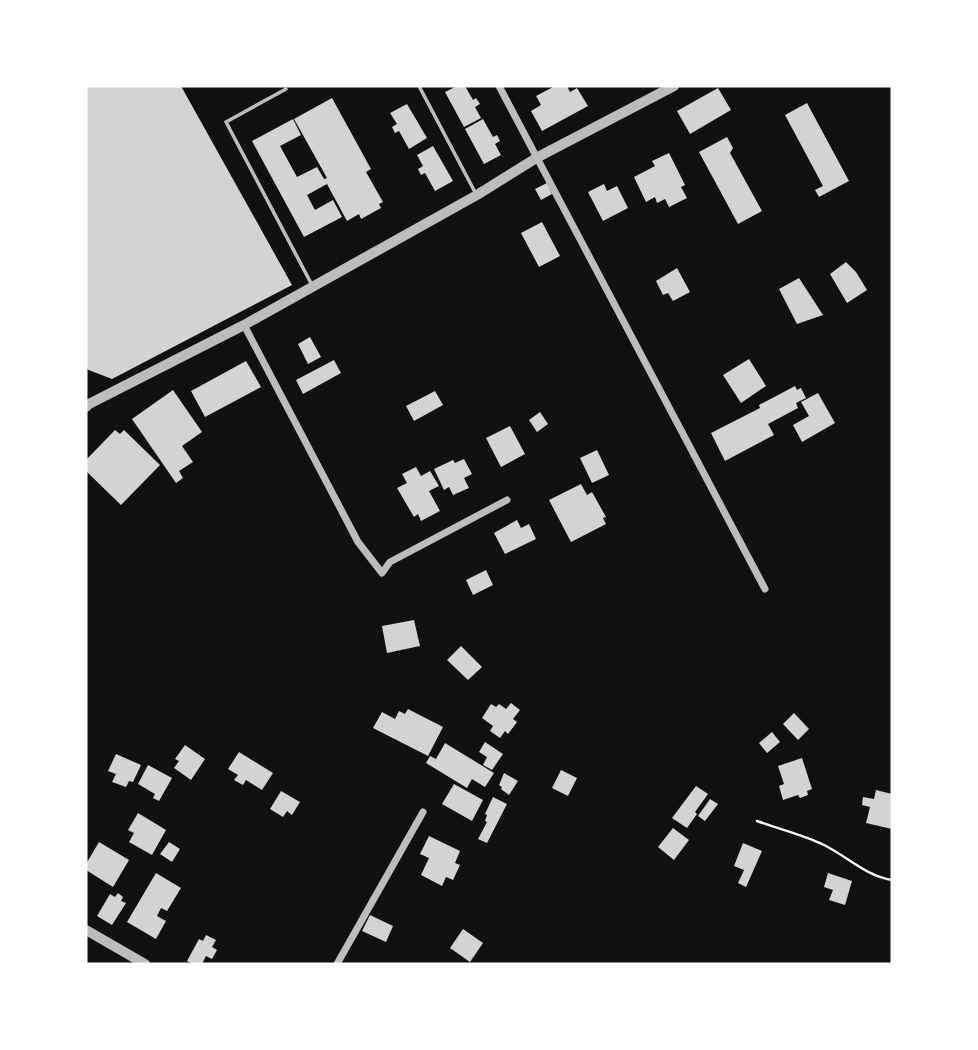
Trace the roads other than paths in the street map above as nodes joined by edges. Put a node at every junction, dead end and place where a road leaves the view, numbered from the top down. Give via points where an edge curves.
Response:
1 (419, 86) edge
2 (499, 86) edge
3 (674, 86) edge
4 (286, 89) dead end
5 (538, 157) junction
6 (477, 195) junction
7 (313, 287) junction
8 (244, 325) junction
9 (87, 403) edge
10 (507, 500) dead end
11 (765, 589) dead end
12 (423, 812) dead end
13 (86, 929) edge
14 (145, 964) edge
15 (337, 964) edge

1 - 6 lane
2 - 5 street
3 - 5 street
4 - 7 lane via 226,121
5 - 6 street
5 - 11 street
6 - 7 street
7 - 8 street
8 - 9 street
8 - 10 street via 358,542 382,573 390,562
12 - 15 street
13 - 14 street

